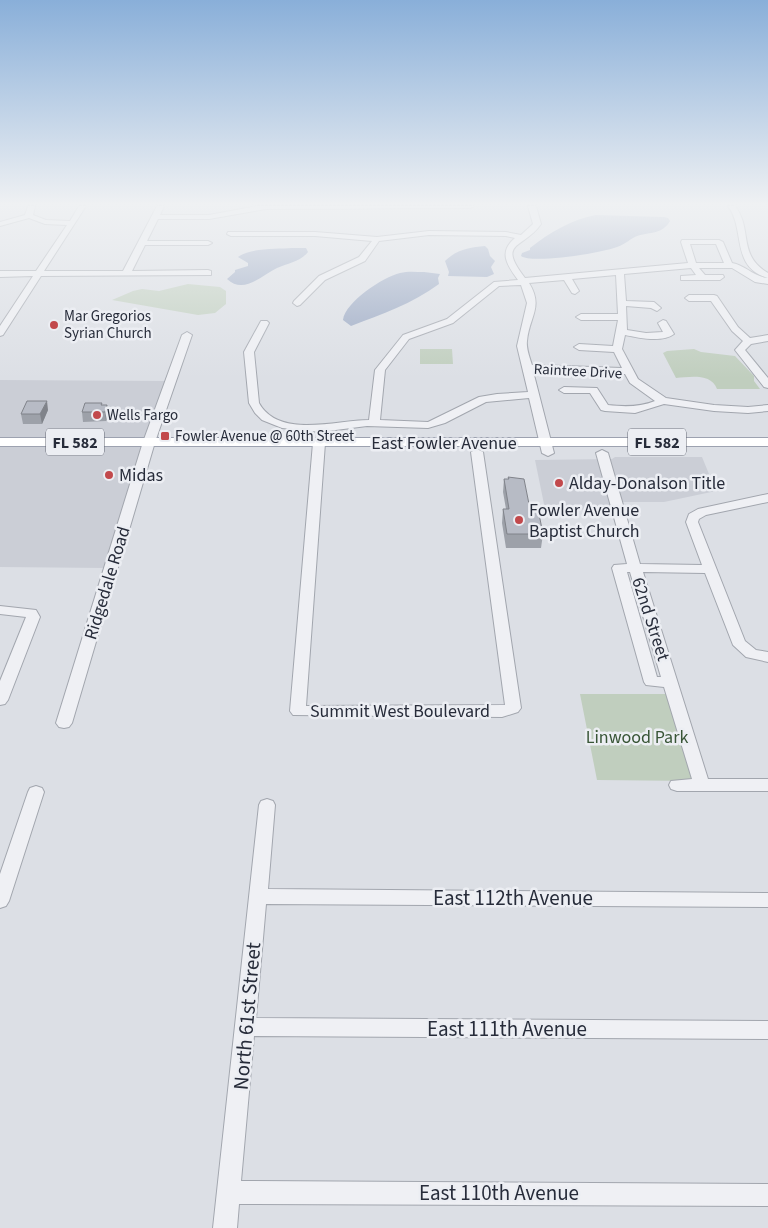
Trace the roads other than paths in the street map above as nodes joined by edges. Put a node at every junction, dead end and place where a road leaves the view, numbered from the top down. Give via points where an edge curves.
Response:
1 (44, 263) edge
2 (132, 263) edge
3 (354, 263) edge
4 (510, 263) edge
5 (752, 263) edge
6 (693, 265) junction
7 (729, 266) joint
8 (620, 272) junction
9 (0, 274) edge
10 (37, 274) junction
11 (126, 274) junction
12 (208, 274) dead end
13 (768, 276) edge
14 (567, 277) junction
15 (720, 277) dead end
16 (684, 278) dead end
17 (702, 278) junction
18 (525, 281) junction
19 (768, 282) edge
20 (575, 292) dead end
21 (689, 298) dead end
22 (297, 303) dead end
23 (621, 304) junction
24 (657, 308) dead end
25 (622, 316) junction
26 (581, 317) dead end
27 (264, 323) dead end
28 (663, 323) dead end
29 (622, 332) junction
30 (0, 333) edge
31 (187, 335) dead end
32 (768, 338) edge
33 (748, 341) junction
34 (578, 347) dead end
35 (617, 349) junction
36 (526, 368) junction
37 (628, 371) junction
38 (763, 372) edge
39 (768, 385) edge
40 (564, 390) dead end
41 (533, 395) junction
42 (664, 401) junction
43 (768, 408) edge
44 (374, 422) junction
45 (0, 442) edge
46 (45, 442) junction
47 (765, 446) edge
48 (0, 447) edge
49 (148, 447) junction
50 (318, 448) junction
51 (547, 448) junction
52 (0, 452) edge
53 (477, 452) junction
54 (602, 453) junction
55 (768, 498) edge
56 (635, 568) junction
57 (709, 569) junction
58 (0, 610) edge
59 (768, 657) edge
60 (0, 700) edge
61 (64, 723) dead end
62 (677, 785) dead end
63 (702, 785) junction
64 (768, 785) edge
65 (36, 792) dead end
66 (267, 805) dead end
67 (258, 896) junction
68 (768, 900) edge
69 (0, 901) edge
70 (246, 1027) junction
71 (768, 1030) edge
72 (229, 1192) junction
73 (768, 1195) edge
74 (225, 1228) edge

1 - 10 street
2 - 11 street
3 - 22 street via 319,281
4 - 18 street
5 - 13 street via 758,272
6 - 7 street
6 - 8 street
6 - 17 street
7 - 19 street
8 - 14 street
8 - 23 street
9 - 10 street
10 - 11 street
10 - 30 street
11 - 12 street
14 - 18 street
14 - 20 street
15 - 17 street
16 - 17 street
18 - 36 street via 532,303 522,338
18 - 44 street via 497,284 450,321 406,338 380,370
21 - 33 street via 714,298 735,329
23 - 24 street via 654,305
23 - 25 street
25 - 26 street
25 - 29 street
27 - 44 street via 249,355 254,403 260,413 300,428
28 - 29 street via 669,334 646,336
29 - 35 street
31 - 49 street, Ridgedale Road
32 - 33 street
33 - 38 street via 740,350
34 - 35 street
35 - 37 street
36 - 37 street, Raintree Drive
36 - 41 street
37 - 42 street, Raintree Drive via 634,381
38 - 39 street
40 - 42 street via 593,390 605,408 620,410 640,410
41 - 44 street via 476,402 428,425
41 - 51 street
42 - 43 street, Raintree Drive via 714,408
45 - 46 main road, East Fowler Avenue / FL 582
46 - 48 main road via 37,446
46 - 49 main road, East Fowler Avenue / FL 582
47 - 51 main road, East Fowler Avenue / FL 582
47 - 54 main road, East Fowler Avenue / FL 582
49 - 50 main road, East Fowler Avenue / FL 582
49 - 52 main road, East Fowler Avenue / FL 582
49 - 61 street, Ridgedale Road
50 - 51 main road, East Fowler Avenue / FL 582
50 - 53 main road, East Fowler Avenue / FL 582
50 - 53 street, Summit West Boulevard via 298,711 502,712 513,708
51 - 53 main road, East Fowler Avenue / FL 582
51 - 54 main road, East Fowler Avenue / FL 582
54 - 56 street, 62nd Street
55 - 57 street via 702,512 693,517
56 - 57 street
56 - 63 street, 62nd Street via 619,568 651,682 671,682
57 - 59 street via 738,642 753,655
58 - 60 street via 30,612 33,617
62 - 63 street
63 - 64 street
65 - 69 street
66 - 67 street, North 61st Street
67 - 68 street, East 112th Avenue
67 - 70 street, North 61st Street
70 - 71 street, East 111th Avenue
70 - 72 street, North 61st Street
72 - 73 street, East 110th Avenue
72 - 74 street, North 61st Street

